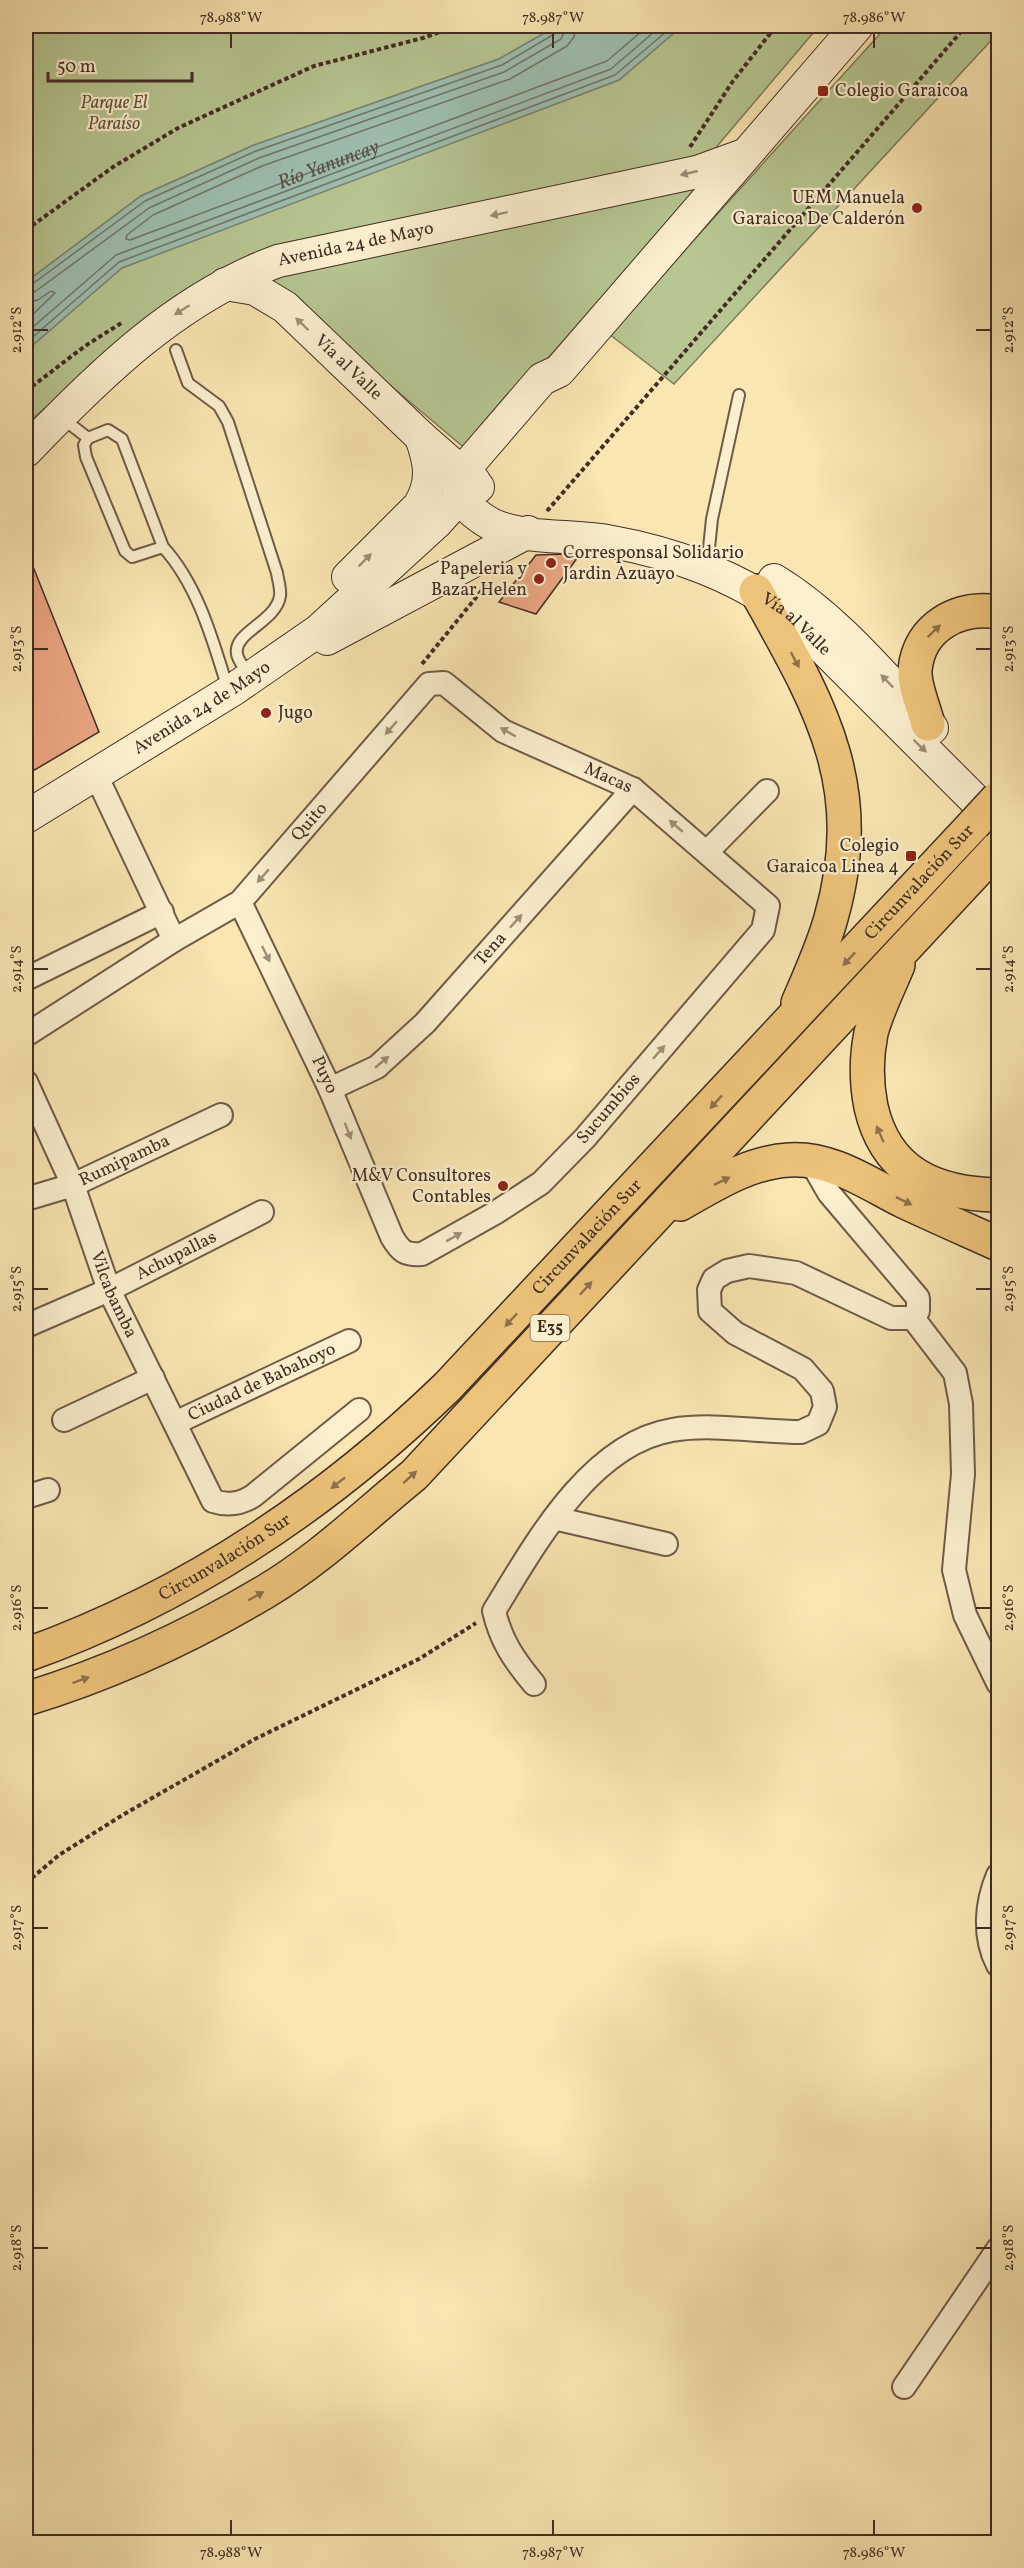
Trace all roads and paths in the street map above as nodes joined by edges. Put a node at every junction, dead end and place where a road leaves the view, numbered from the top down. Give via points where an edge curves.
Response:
1 (457, 26) edge
2 (777, 26) edge
3 (857, 26) edge
4 (966, 26) edge
5 (687, 150) dead end
6 (745, 155) junction
7 (26, 230) edge
8 (225, 284) junction
9 (176, 350) dead end
10 (739, 395) dead end
11 (59, 416) junction
12 (421, 436) junction
13 (88, 438) junction
14 (26, 452) edge
15 (465, 484) junction
16 (535, 524) junction
17 (163, 548) junction
18 (709, 548) junction
19 (756, 591) junction
20 (999, 612) edge
21 (429, 684) joint
22 (237, 685) junction
23 (928, 724) junction
24 (95, 773) junction
25 (633, 789) junction
26 (768, 791) dead end
27 (999, 797) edge
28 (26, 817) edge
29 (992, 837) edge
30 (707, 852) junction
31 (240, 902) junction
32 (768, 906) joint
33 (162, 912) junction
34 (174, 940) junction
35 (905, 946) junction
36 (26, 979) edge
37 (791, 1021) junction
38 (26, 1035) edge
39 (26, 1082) edge
40 (330, 1089) junction
41 (221, 1115) dead end
42 (810, 1160) junction
43 (73, 1185) junction
44 (999, 1195) edge
45 (26, 1199) edge
46 (262, 1212) dead end
47 (652, 1219) junction
48 (999, 1244) edge
49 (400, 1252) joint
50 (109, 1290) junction
51 (913, 1318) junction
52 (26, 1326) edge
53 (349, 1341) dead end
54 (153, 1378) junction
55 (359, 1410) dead end
56 (64, 1420) dead end
57 (175, 1423) junction
58 (48, 1490) dead end
59 (26, 1497) edge
60 (554, 1518) junction
61 (666, 1544) dead end
62 (494, 1611) junction
63 (26, 1655) edge
64 (999, 1683) edge
65 (534, 1684) dead end
66 (26, 1700) edge
67 (999, 1875) edge
68 (26, 1883) edge
69 (999, 1965) edge
70 (999, 2249) edge
71 (904, 2386) dead end

1 - 7 path via 314,66 178,128 118,163
2 - 5 path via 733,81
3 - 6 main road, Avenida 24 de Mayo
4 - 16 path
6 -> 8 main road, Avenida 24 de Mayo via 697,172 278,261
6 - 15 main road, Avenida 24 de Mayo via 559,371 554,386
8 -> 11 main road, Avenida 24 de Mayo via 168,319
12 -> 8 main road, Vía al Valle via 285,307 255,289
9 - 22 lane via 188,382 219,406 228,423 281,594 273,615 237,645
10 - 18 lane
11 - 13 lane
11 - 14 main road, Avenida 24 de Mayo
12 - 15 main road, Vía al Valle
22 -> 12 main road via 419,506 428,492 431,474
13 - 17 lane via 108,430 122,439
13 - 17 lane via 84,446 86,457 125,551 132,557
15 - 16 main road, Vía al Valle via 476,513 497,527
15 - 22 main road, Avenida 24 de Mayo via 436,523 318,631
16 - 18 main road, Vía al Valle via 612,524
16 - 19 main road, Vía al Valle via 681,560
16 - 22 main road
17 - 22 lane via 189,583
23 -> 18 main road, Vía al Valle via 802,596 758,569
19 -> 29 main road, Vía al Valle via 789,614
19 -> 37 highway via 797,664 830,735 846,835 831,919
23 -> 20 highway via 915,671 922,643 953,616 980,609
25 -> 21 street, Macas via 503,731 444,683
21 -> 31 street, Quito
22 - 24 main road, Avenida 24 de Mayo
23 - 27 main road, Vía al Valle
24 - 28 main road, Avenida 24 de Mayo
24 - 33 street
30 -> 25 street, Macas
40 -> 25 street, Tena via 377,1067 424,1023
26 - 30 street
27 - 29 highway, Circunvalación Sur / E35, bridge
29 - 35 highway, Circunvalación Sur / E35
29 -> 37 highway, Circunvalación Sur / E35
30 - 32 street, Macas
31 - 34 street, Quito
31 -> 40 street, Puyo
49 -> 32 street, Sucumbios via 422,1254 541,1183 585,1138 763,930
33 - 34 street
33 - 36 street
34 - 38 street, Quito
44 -> 35 highway via 958,1192 914,1175 886,1147 877,1129 866,1084 867,1057 878,1013
35 - 47 highway, Circunvalación Sur / E35
37 -> 63 highway, Circunvalación Sur / E35 via 447,1387 367,1460 305,1509 240,1552 120,1618
39 - 43 street, Vilcabamba
40 -> 49 street, Puyo
41 - 43 street, Rumipamba
47 -> 42 highway via 723,1179 755,1166
42 -> 48 highway via 850,1173
42 - 51 street via 829,1192 918,1298 918,1311
43 - 45 street, Rumipamba
43 - 50 street, Vilcabamba
46 - 50 street, Achupallas
66 -> 47 highway, Circunvalación Sur / E35 via 119,1666 188,1633 264,1592 313,1558 414,1474
50 - 52 street, Achupallas
50 - 54 street, Vilcabamba
51 - 60 street via 891,1318 796,1274 749,1266 727,1271 714,1279 709,1290 710,1311 735,1333 804,1369 822,1391 825,1407 818,1424 801,1432 671,1430 643,1440 606,1463 571,1495
51 - 64 street via 955,1372 961,1404 963,1474 954,1570 965,1615
53 - 57 street, Ciudad de Babahoyo
54 - 56 street
54 - 57 street, Vilcabamba
55 - 57 street, Vilcabamba via 253,1496 243,1503 225,1505 213,1501
58 - 59 street
60 - 61 street
60 - 62 street
62 - 65 street via 499,1634 512,1658
62 - 68 path via 419,1659 255,1738 131,1810 59,1855
67 - 69 street via 990,1894 987,1922
70 - 71 street

